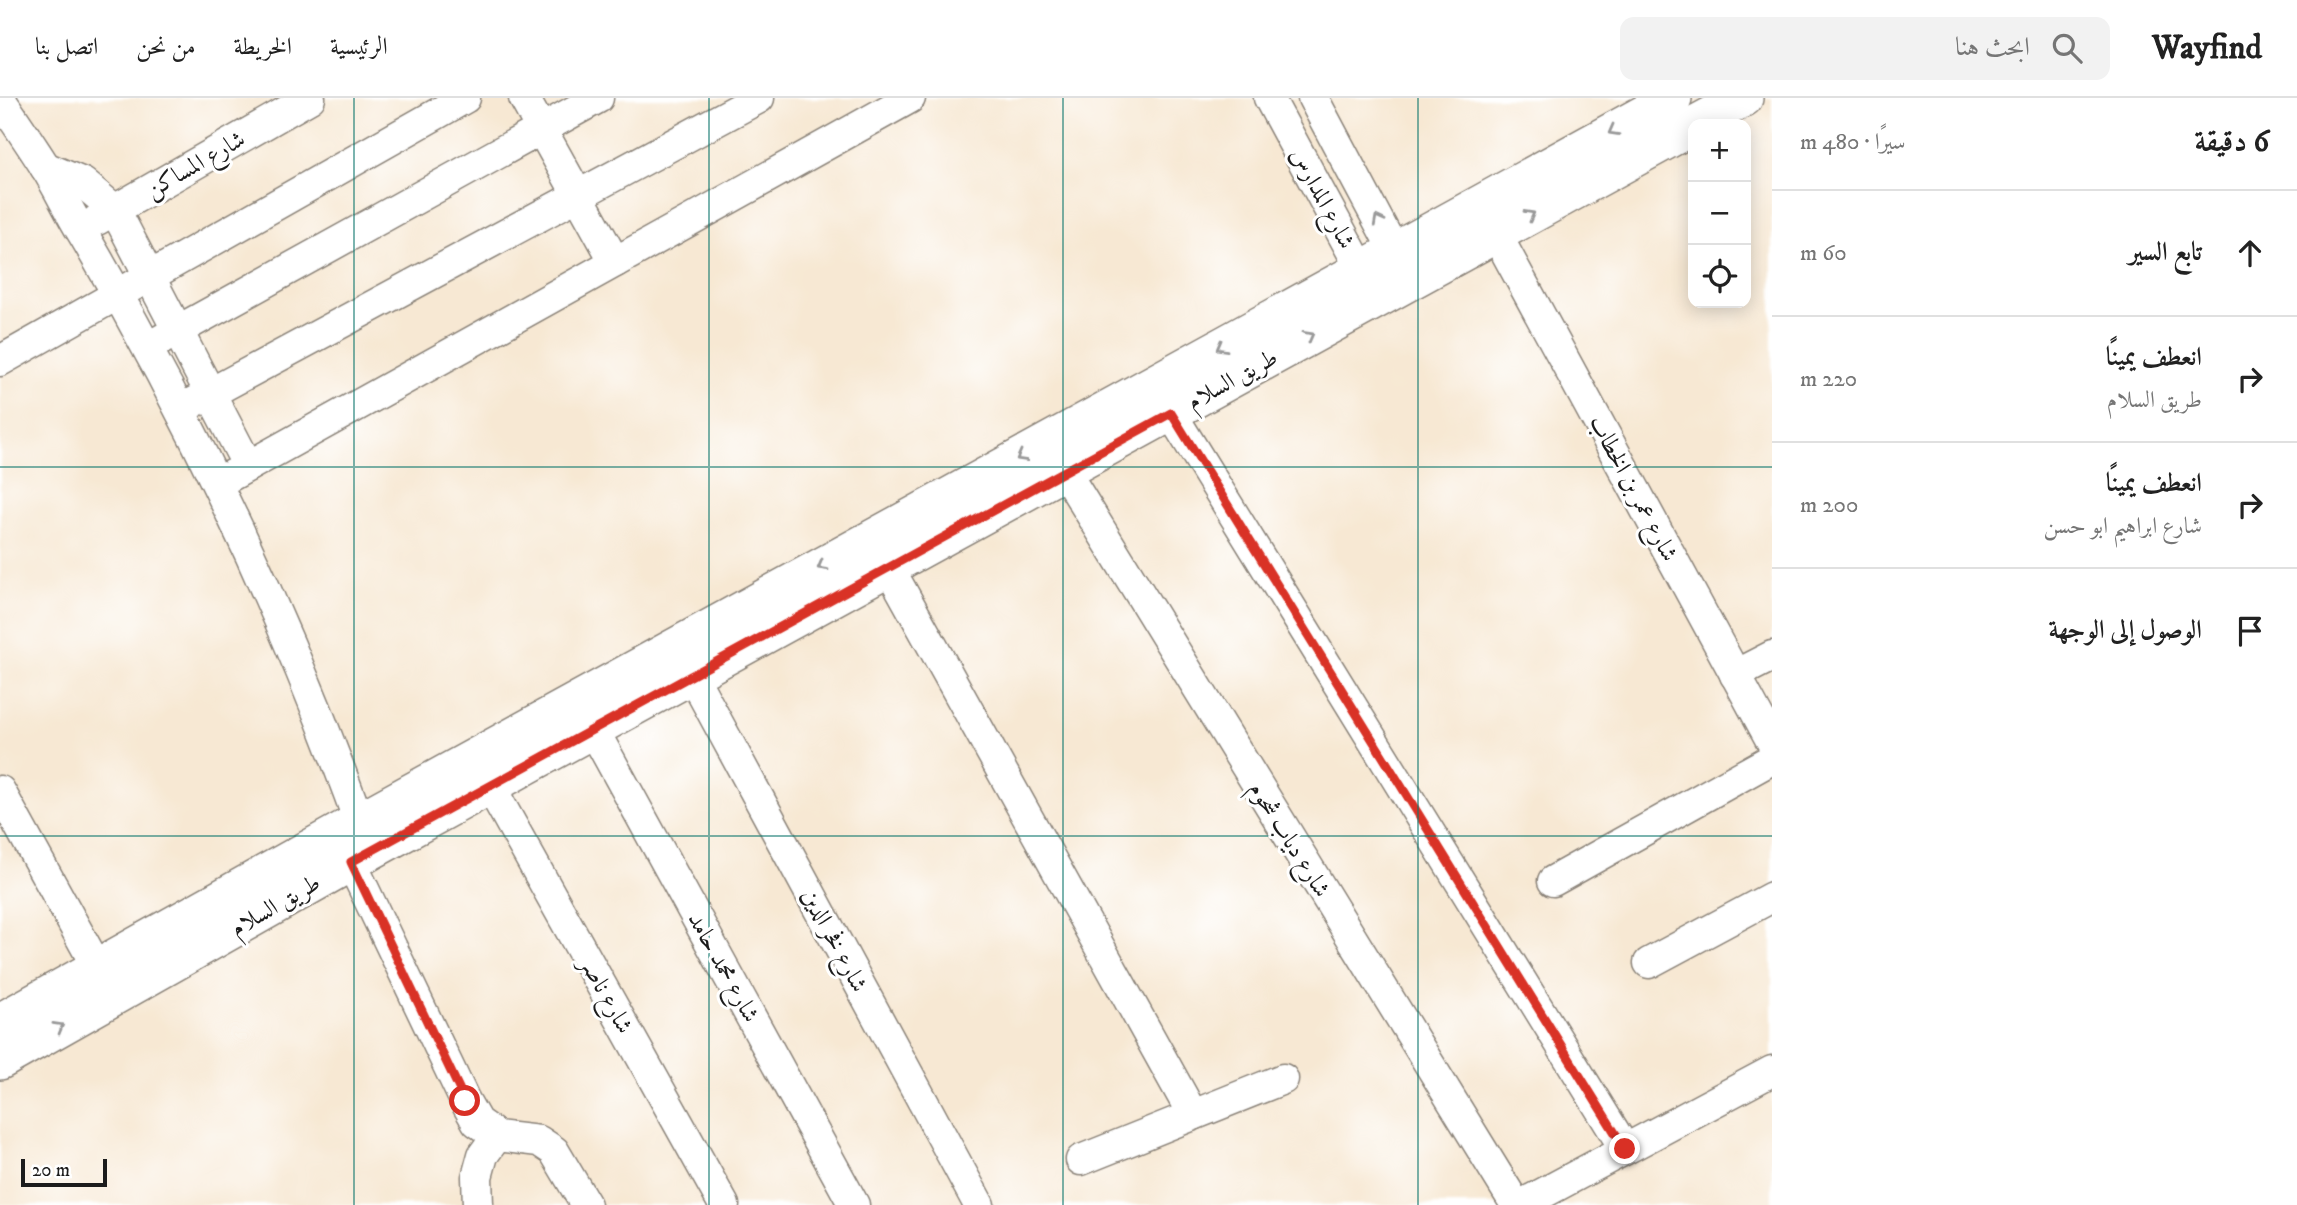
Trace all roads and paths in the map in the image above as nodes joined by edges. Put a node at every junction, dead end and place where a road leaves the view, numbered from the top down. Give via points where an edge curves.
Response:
1 (310, 98) edge
2 (465, 98) edge
3 (524, 98) edge
4 (598, 98) edge
5 (759, 98) edge
6 (910, 98) edge
7 (1269, 98) edge
8 (1313, 98) edge
9 (1673, 98) edge
10 (1744, 98) edge
11 (0, 99) edge
12 (1706, 119) edge
13 (541, 129) junction
14 (1688, 129) edge
15 (45, 167) junction
16 (578, 195) junction
17 (115, 209) junction
18 (80, 229) junction
19 (1496, 234) junction
20 (615, 262) junction
21 (1402, 266) junction
22 (149, 276) junction
23 (1369, 284) junction
24 (118, 294) junction
25 (177, 330) junction
26 (148, 347) junction
27 (0, 361) edge
28 (210, 393) junction
29 (180, 409) junction
30 (1171, 413) junction
31 (248, 466) junction
32 (1065, 472) junction
33 (218, 483) junction
34 (889, 568) junction
35 (1772, 656) edge
36 (692, 675) junction
37 (1735, 675) junction
38 (593, 729) junction
39 (1772, 742) edge
40 (1772, 759) edge
41 (490, 786) junction
42 (0, 790) edge
43 (360, 845) junction
44 (1553, 880) dead end
45 (1772, 897) edge
46 (1649, 963) dead end
47 (97, 967) junction
48 (0, 1022) edge
49 (0, 1061) edge
50 (1772, 1071) edge
51 (1283, 1079) dead end
52 (1194, 1115) junction
53 (497, 1136) junction
54 (1625, 1149) junction
55 (1081, 1160) dead end
56 (478, 1205) edge
57 (586, 1205) edge
58 (724, 1205) edge
59 (854, 1205) edge
60 (979, 1205) edge
61 (1518, 1205) edge

1 - 17 street, شارع المساكن
2 - 22 street
3 - 13 street
4 - 13 street
5 - 16 street
6 - 20 street
7 - 23 street, شارع المدارس
21 -> 8 street, شارع المدارس
9 -> 21 main road, طريق السلام
10 - 12 main road, طريق السلام
11 - 15 street
13 - 16 street
13 - 25 street
19 -> 14 main road, طريق السلام
15 - 17 street via 83,183
15 - 18 street
16 - 20 street
16 - 28 street
17 - 18 street, شارع المساكن
17 - 22 street
18 - 24 street
19 - 21 main road, طريق السلام
19 - 37 street, شارع عمر بن الخطاب
20 - 31 street
21 - 23 main road, طريق السلام
22 - 24 street
22 - 25 street
30 -> 23 main road, طريق السلام
23 -> 43 main road, طريق السلام
24 - 26 street
24 - 27 street
25 - 26 street
25 - 28 street
26 - 29 street
28 - 29 street
28 - 31 street
29 - 33 street
30 - 32 main road, طريق السلام
30 - 54 street
31 - 33 street
32 - 34 main road, طريق السلام
32 - 61 street, شارع دياب شحوم
33 - 43 street via 293,650
34 - 36 main road, طريق السلام
34 - 52 street
35 - 37 street
36 - 38 main road, طريق السلام
36 - 60 street, شارع فخر الدين
37 - 39 street, شارع عمر بن الخطاب
38 - 41 main road, طريق السلام
38 - 59 street, شارع محمد حامد
40 - 44 street
41 - 43 main road, طريق السلام
41 - 58 street, شارع ناصر
42 - 47 street
43 - 47 main road, طريق السلام
49 -> 43 main road, طريق السلام
43 - 53 street via 465,1101 477,1122
45 - 46 street
47 - 48 main road, طريق السلام
50 - 54 street
51 - 52 street
52 - 55 street
53 - 56 street via 483,1155 477,1177
53 - 57 street via 538,1141 554,1151
54 - 61 street

